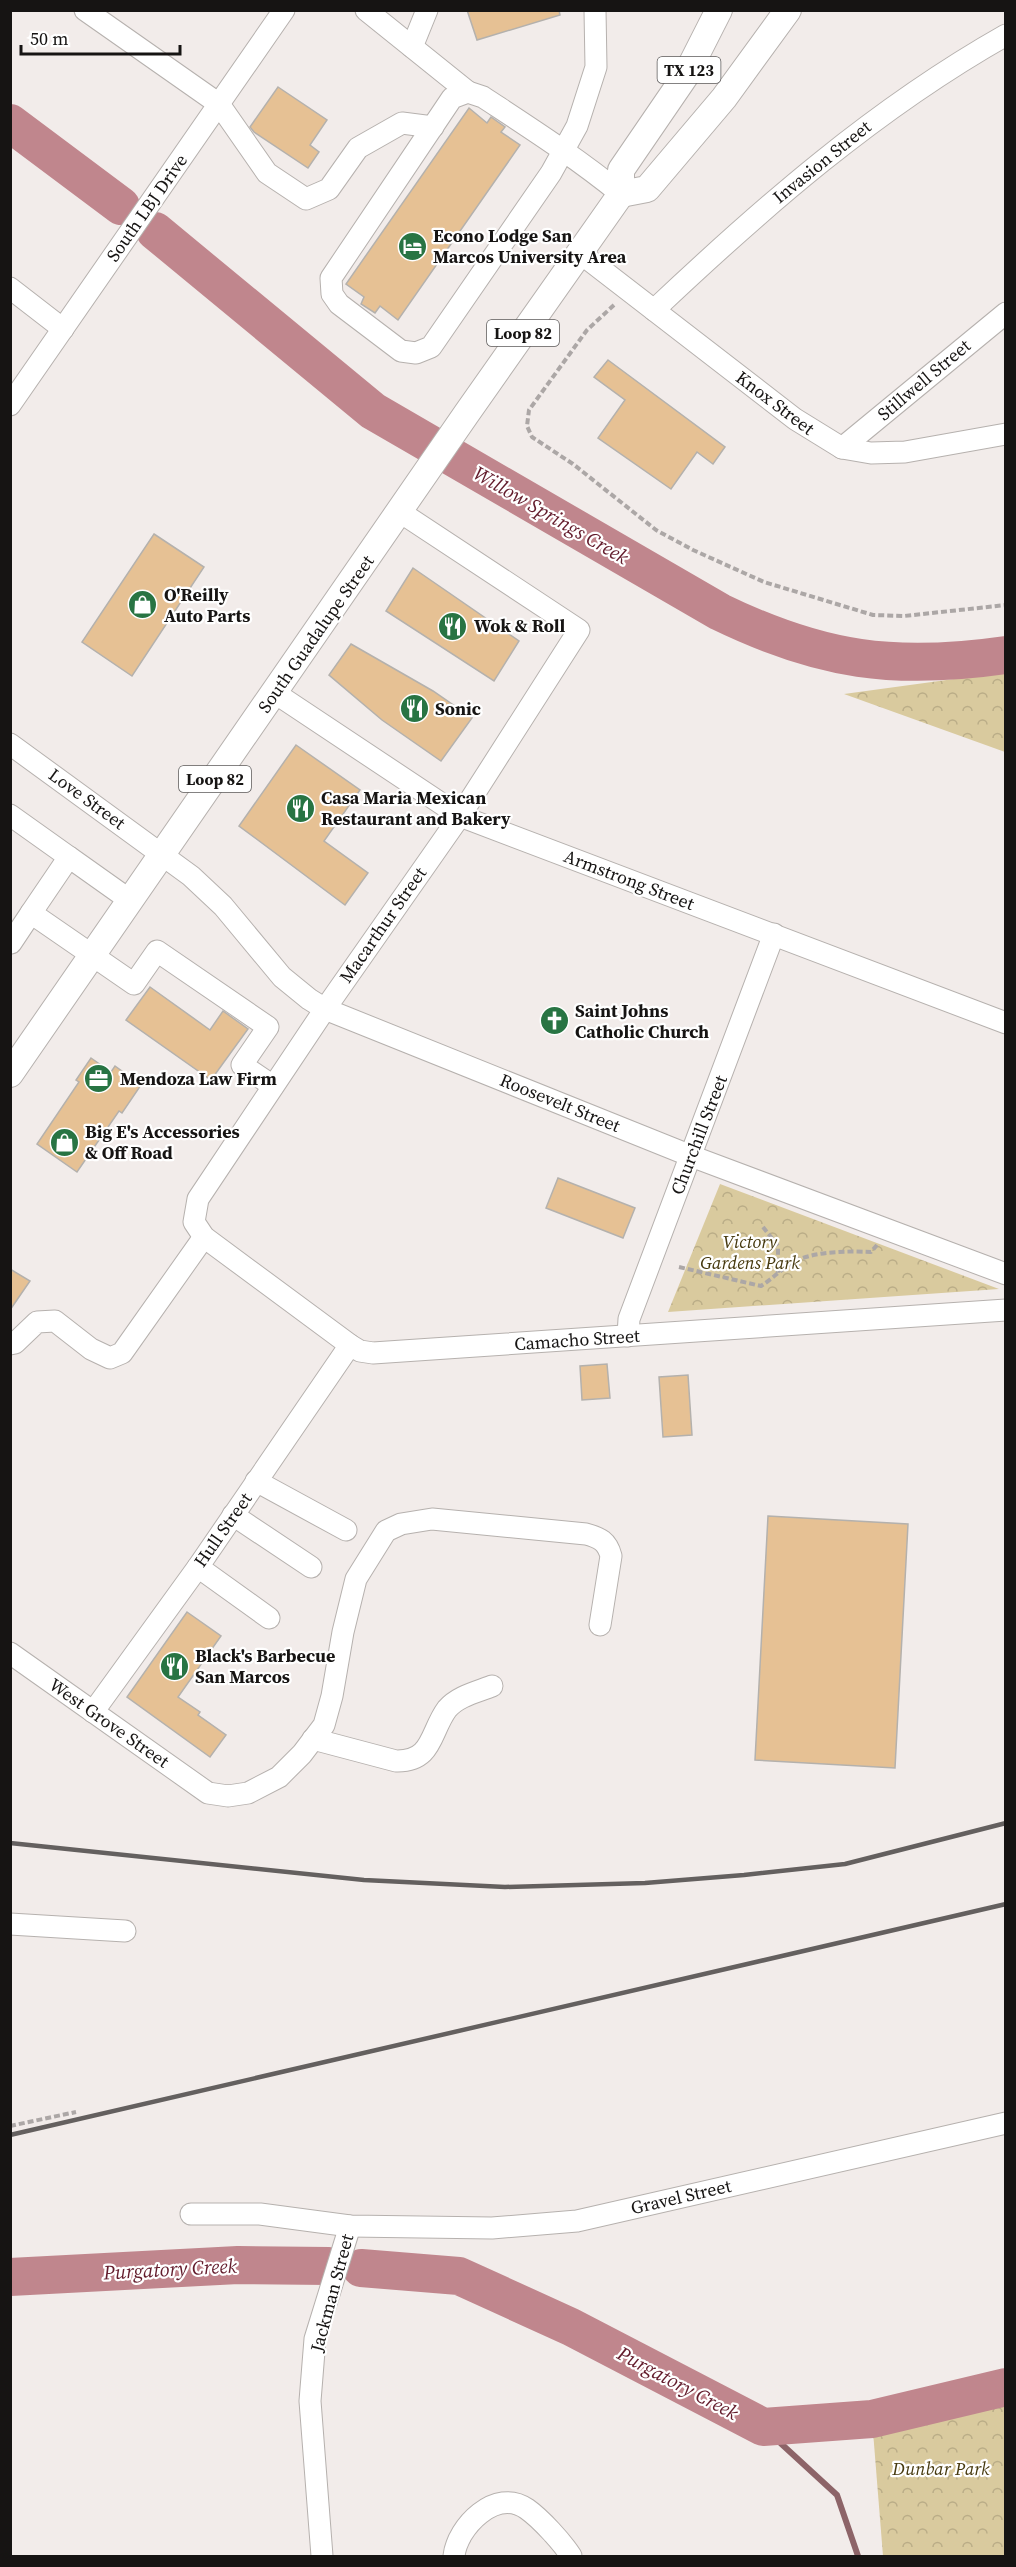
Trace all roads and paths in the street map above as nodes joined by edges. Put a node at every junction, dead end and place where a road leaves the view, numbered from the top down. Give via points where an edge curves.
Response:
1 (85, 10) edge
2 (284, 10) edge
3 (427, 10) edge
4 (595, 10) edge
5 (719, 10) edge
6 (788, 10) edge
7 (380, 15) edge
8 (1005, 35) edge
9 (412, 47) junction
10 (468, 92) junction
11 (219, 104) junction
12 (433, 127) junction
13 (564, 150) junction
14 (621, 194) junction
15 (580, 253) junction
16 (10, 288) edge
17 (628, 290) junction
18 (654, 310) junction
19 (1005, 313) edge
20 (63, 329) junction
21 (10, 405) edge
22 (1005, 434) edge
23 (842, 448) junction
24 (400, 512) junction
25 (1005, 605) edge
26 (275, 693) junction
27 (10, 744) edge
28 (10, 815) edge
29 (460, 816) junction
30 (163, 856) junction
31 (69, 857) junction
32 (131, 901) junction
33 (31, 914) junction
34 (774, 934) junction
35 (11, 943) edge
36 (93, 955) junction
37 (325, 1009) junction
38 (1005, 1023) edge
39 (10, 1074) edge
40 (273, 1086) junction
41 (691, 1156) junction
42 (763, 1227) dead end
43 (884, 1228) junction
44 (199, 1229) junction
45 (679, 1267) dead end
46 (1005, 1274) edge
47 (778, 1275) junction
48 (1005, 1310) edge
49 (628, 1336) junction
50 (10, 1344) edge
51 (350, 1345) junction
52 (256, 1481) junction
53 (233, 1515) junction
54 (346, 1530) dead end
55 (198, 1567) junction
56 (311, 1567) dead end
57 (269, 1618) dead end
58 (600, 1625) dead end
59 (10, 1653) edge
60 (492, 1686) dead end
61 (93, 1712) junction
62 (314, 1739) junction
63 (10, 1924) edge
64 (125, 1931) dead end
65 (76, 2112) dead end
66 (1005, 2123) edge
67 (10, 2126) edge
68 (191, 2214) dead end
69 (350, 2226) junction
70 (321, 2556) edge
71 (454, 2556) edge
72 (571, 2556) edge

1 - 11 street
2 - 11 street, South LBJ Drive
3 - 9 street
4 - 13 street via 596,67 577,126
5 - 14 main road, South Guadalupe Street / TX 123 via 686,75 621,170
6 - 14 main road via 724,98 647,189
7 - 9 street
8 - 18 street, Invasion Street via 873,121 813,168 730,238
9 - 10 street
10 - 12 street via 452,98
10 - 13 street via 483,97
11 - 12 street via 267,173 306,199 328,189 358,148 402,123
11 - 20 street, South LBJ Drive
12 - 13 street via 331,278 332,294 339,304 401,351 416,353 431,347
13 - 14 street
14 - 15 main road, South Guadalupe Street / Loop 82
15 - 17 street, Knox Street
15 - 24 main road, South Guadalupe Street / Loop 82
16 - 20 street
17 - 18 street, Knox Street
17 - 25 path via 587,330 529,410 527,426 532,437 656,530 764,582 873,615 904,616
18 - 23 street, Knox Street via 795,419
19 - 23 street, Stillwell Street
20 - 21 street, South LBJ Drive
22 - 23 street, Knox Street via 905,452 871,453
24 - 26 main road, South Guadalupe Street / Loop 82
24 - 29 street, Macarthur Street via 579,630
26 - 29 street, Armstrong Street
26 - 30 main road, South Guadalupe Street / Loop 82
27 - 30 street, Love Street
28 - 31 street
29 - 34 street, Armstrong Street
29 - 37 street, Macarthur Street
30 - 32 main road, South Guadalupe Street / Loop 82
30 - 37 street, Roosevelt Street via 223,906 282,977
31 - 32 street
31 - 33 street
32 - 36 main road, South Guadalupe Street / Loop 82
33 - 35 street
33 - 36 street
34 - 38 street, Armstrong Street
34 - 41 street, Churchill Street
36 - 39 main road, South Guadalupe Street / Loop 82
36 - 40 street via 134,984 157,951 268,1028 242,1065
37 - 40 street, Macarthur Street
37 - 41 street, Roosevelt Street
40 - 44 street, Macarthur Street via 198,1199
41 - 43 street, Roosevelt Street
41 - 49 street, Churchill Street via 629,1319
42 - 47 path via 778,1246
43 - 46 street, Roosevelt Street
43 - 47 path via 871,1252 811,1257 795,1261
44 - 50 street via 122,1353 110,1358 91,1349 55,1321 37,1322
44 - 51 street, Camacho Street
45 - 47 path via 761,1286
48 - 49 street, Camacho Street
49 - 51 street, Camacho Street via 373,1353
51 - 52 street, Hull Street
52 - 53 street, Hull Street
52 - 54 street
53 - 55 street, Hull Street
53 - 56 street
55 - 57 street
55 - 61 street, Hull Street
58 - 62 street via 611,1556 608,1545 600,1538 432,1520 401,1524 386,1531 356,1579 332,1696 324,1725
59 - 61 street, West Grove Street
60 - 62 street via 462,1697 447,1709 429,1745 409,1761
61 - 62 street, West Grove Street via 208,1793 228,1796 248,1793 279,1777
63 - 64 street
65 - 67 path
66 - 69 street, Gravel Street via 577,2221 492,2228
68 - 69 street, Jackman Street via 260,2214
69 - 70 street, Jackman Street via 315,2339 310,2402
71 - 72 street via 455,2546 475,2516 489,2507 515,2504 526,2509

